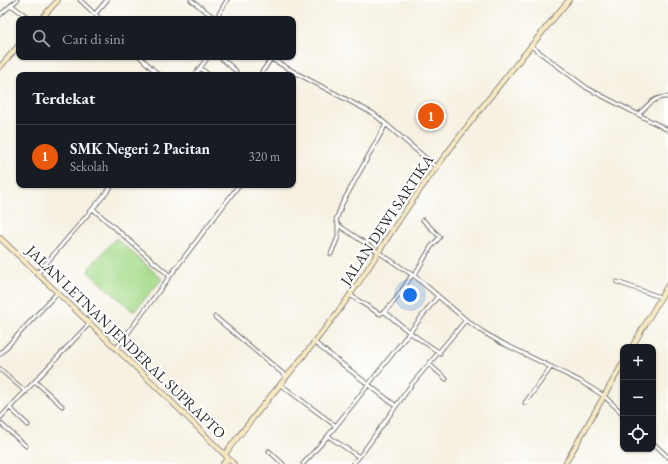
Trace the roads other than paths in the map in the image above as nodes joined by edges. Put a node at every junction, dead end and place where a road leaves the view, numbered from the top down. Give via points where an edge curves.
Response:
1 (17, 0) edge
2 (58, 0) edge
3 (80, 0) edge
4 (107, 0) edge
5 (191, 0) edge
6 (227, 0) edge
7 (569, 0) edge
8 (11, 5) junction
9 (95, 14) joint
10 (0, 15) edge
11 (26, 16) edge
12 (44, 16) edge
13 (212, 16) edge
14 (218, 16) edge
15 (531, 46) junction
16 (16, 48) edge
17 (143, 60) edge
18 (206, 60) edge
19 (223, 60) edge
20 (268, 60) edge
21 (273, 60) edge
22 (0, 67) edge
23 (200, 68) junction
24 (236, 71) dead end
25 (156, 72) edge
26 (197, 72) edge
27 (205, 72) edge
28 (262, 72) edge
29 (294, 72) edge
30 (296, 73) edge
31 (668, 97) edge
32 (639, 114) junction
33 (386, 124) junction
34 (668, 130) edge
35 (436, 167) junction
36 (110, 188) edge
37 (237, 188) edge
38 (93, 209) junction
39 (423, 220) dead end
40 (338, 224) junction
41 (0, 238) edge
42 (378, 252) junction
43 (331, 254) dead end
44 (37, 274) junction
45 (170, 276) junction
46 (413, 276) junction
47 (617, 282) dead end
48 (668, 285) edge
49 (57, 293) junction
50 (350, 295) junction
51 (438, 296) junction
52 (660, 297) junction
53 (385, 312) junction
54 (215, 317) dead end
55 (466, 320) junction
56 (89, 324) junction
57 (409, 332) junction
58 (315, 343) junction
59 (634, 344) edge
60 (116, 349) junction
61 (440, 353) junction
62 (0, 354) edge
63 (429, 364) junction
64 (551, 366) junction
65 (620, 368) edge
66 (0, 369) edge
67 (287, 377) junction
68 (446, 379) dead end
69 (36, 382) junction
70 (368, 384) junction
71 (281, 385) junction
72 (26, 392) junction
73 (604, 396) junction
74 (525, 403) dead end
75 (62, 406) dead end
76 (396, 406) junction
77 (10, 408) junction
78 (620, 411) edge
79 (0, 418) edge
80 (0, 423) edge
81 (28, 425) dead end
82 (336, 426) junction
83 (328, 436) junction
84 (26, 446) dead end
85 (656, 446) edge
86 (269, 451) dead end
87 (227, 456) junction
88 (359, 457) junction
89 (668, 457) edge
90 (223, 464) edge
91 (234, 464) edge
92 (283, 464) edge
93 (303, 464) edge
94 (353, 464) edge
95 (565, 464) edge

1 - 8 street
2 - 12 street
3 - 9 street
4 - 9 street
5 - 13 street
6 - 14 street
7 - 15 street, JALAN DEWI SARTIKA
8 - 10 street
8 - 11 street
15 - 32 street via 587,88
15 - 35 street, JALAN DEWI SARTIKA
16 - 22 street
17 - 25 street
18 - 23 street
19 - 24 street
20 - 28 street
21 - 29 street
23 - 26 street
23 - 27 street
30 - 33 street via 360,106
31 - 32 street via 656,99
32 - 34 street
33 - 35 street
33 - 40 street via 342,204 336,220
35 - 42 street, JALAN DEWI SARTIKA
36 - 38 street
37 - 45 street
38 - 44 street
38 - 45 street
39 - 46 street via 440,236
40 - 42 street
40 - 43 street via 338,237
41 - 44 street, JALAN LETNAN JENDERAL SUPRAPTO
42 - 46 street
42 - 50 street, JALAN DEWI SARTIKA
44 - 49 street, JALAN LETNAN JENDERAL SUPRAPTO
45 - 60 street
46 - 51 street
46 - 53 street
47 - 52 street
48 - 52 street
49 - 56 street, JALAN LETNAN JENDERAL SUPRAPTO
49 - 62 street
50 - 53 street via 375,312
50 - 58 street, JALAN DEWI SARTIKA
51 - 55 street
51 - 57 street
52 - 59 street
53 - 57 street
54 - 67 street
55 - 61 street
55 - 64 street via 502,343
56 - 60 street, JALAN LETNAN JENDERAL SUPRAPTO
56 - 69 street
57 - 61 street
57 - 70 street
58 - 67 street, JALAN DEWI SARTIKA
58 - 70 street
60 - 87 street, JALAN LETNAN JENDERAL SUPRAPTO
61 - 63 street
63 - 68 street
63 - 76 street
64 - 73 street
64 - 74 street
65 - 73 street
66 - 72 street
67 - 71 street, JALAN DEWI SARTIKA
69 - 72 street
69 - 75 street
70 - 76 street
70 - 82 street
71 - 82 street
71 - 87 street, JALAN DEWI SARTIKA
72 - 77 street
73 - 78 street
73 - 95 street
76 - 88 street
77 - 79 street
77 - 81 street
80 - 84 street
82 - 83 street
83 - 88 street
83 - 93 street
85 - 89 street
86 - 92 street
87 - 90 street, JALAN DEWI SARTIKA
87 - 91 street, JALAN LETNAN JENDERAL SUPRAPTO
88 - 94 street

